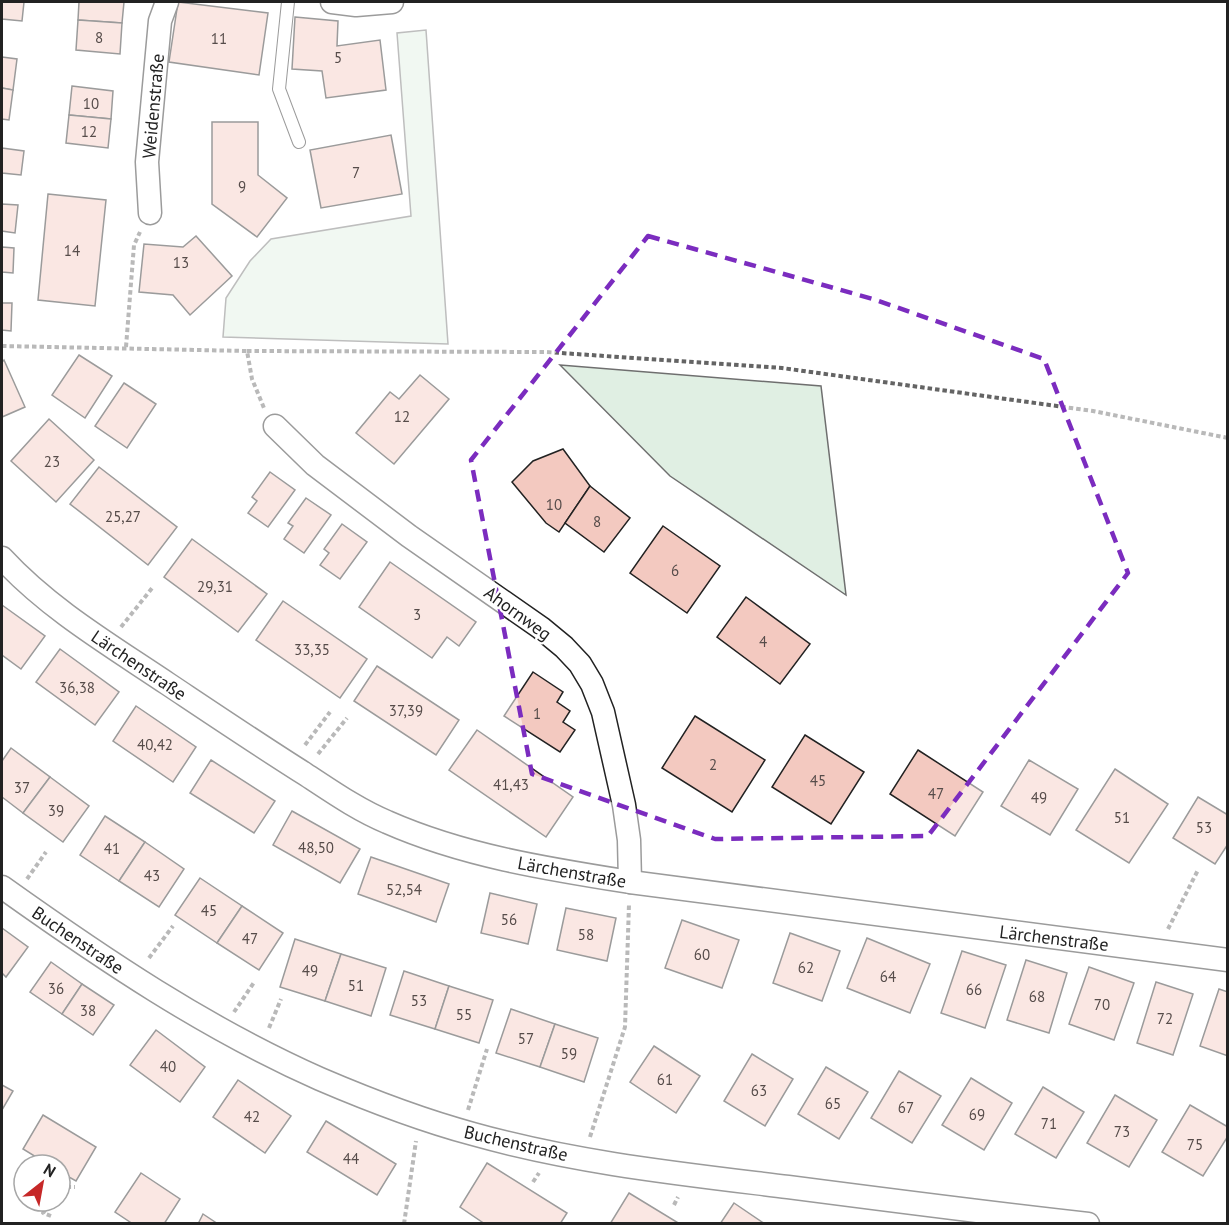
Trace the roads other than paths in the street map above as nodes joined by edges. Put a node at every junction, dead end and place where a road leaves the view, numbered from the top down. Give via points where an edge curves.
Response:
1 (167, 2) edge
2 (288, 2) edge
3 (332, 2) edge
4 (392, 2) edge
5 (299, 142) dead end
6 (150, 213) road end
7 (275, 426) road end
8 (2, 558) edge
9 (630, 882) junction
10 (8, 892) edge
11 (1227, 960) edge
12 (1088, 1224) edge

1 - 6 street, Weidenstraße via 160,21 147,162
2 - 5 lane via 279,89
3 - 4 street
7 - 9 street, Ahornweg via 315,465 541,628 580,664 603,712 622,795
8 - 9 street, Lärchenstraße via 45,599 107,644 296,769 387,822 438,842 533,866
9 - 11 street, Lärchenstraße
10 - 12 street, Buchenstraße via 134,978 260,1051 322,1080 462,1131 583,1159 672,1173

